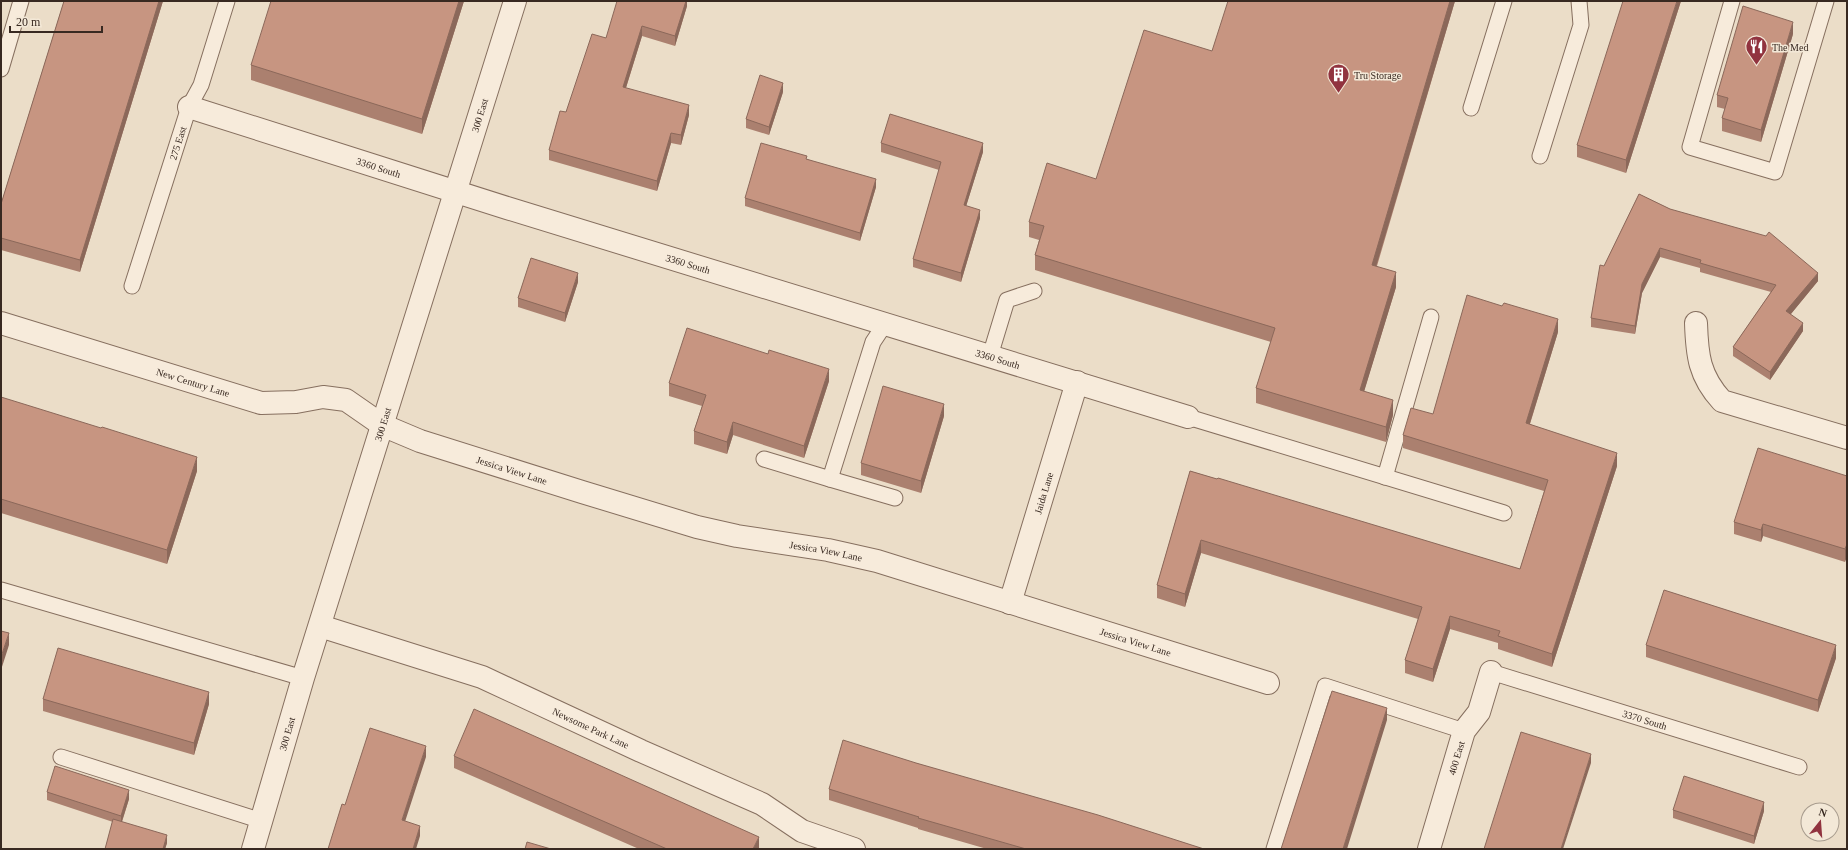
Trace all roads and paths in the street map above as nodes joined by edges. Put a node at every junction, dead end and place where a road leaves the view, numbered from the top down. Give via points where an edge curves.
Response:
1 (21, 1) edge
2 (226, 1) edge
3 (515, 1) edge
4 (1504, 1) edge
5 (1579, 1) edge
6 (1732, 1) edge
7 (1826, 1) edge
8 (1, 69) edge
9 (189, 107) junction
10 (1471, 108) dead end
11 (1540, 156) dead end
12 (454, 191) junction
13 (132, 286) dead end
14 (1034, 291) dead end
15 (1430, 317) dead end
16 (1, 323) edge
17 (1696, 323) dead end
18 (885, 324) junction
19 (990, 356) junction
20 (1077, 382) junction
21 (1188, 417) joint
22 (382, 425) junction
23 (1847, 438) edge
24 (764, 459) dead end
25 (1385, 477) junction
26 (830, 479) junction
27 (895, 498) dead end
28 (1504, 512) dead end
29 (1, 590) edge
30 (1010, 603) junction
31 (320, 626) junction
32 (1491, 672) joint
33 (303, 678) junction
34 (1268, 683) dead end
35 (1464, 731) junction
36 (61, 757) dead end
37 (1799, 767) dead end
38 (262, 821) junction
39 (253, 849) edge
40 (854, 849) edge
41 (1274, 849) edge
42 (1429, 849) edge

1 - 8 lane
2 - 9 lane, 275 East via 202,84
3 - 12 street, 300 East
4 - 10 lane
5 - 11 lane via 1581,25
6 - 7 lane via 1690,147 1775,172
9 - 12 street, 3360 South
9 - 13 lane, 275 East
12 - 18 street, 3360 South
12 - 22 street, 300 East
14 - 19 lane via 1007,300
15 - 25 lane
16 - 22 street, New Century Lane via 261,403 296,402 323,397 346,400
17 - 23 street via 1697,354 1710,388 1722,401
18 - 19 street, 3360 South
18 - 26 lane via 873,342
19 - 20 street, 3360 South
20 - 21 street, 3360 South
20 - 30 street, Jaida Lane
21 - 25 lane
22 - 30 street, Jessica View Lane via 420,441 697,527 852,555
22 - 31 street, 300 East
24 - 26 lane
25 - 28 lane
26 - 27 lane
29 - 33 lane
30 - 34 street, Jessica View Lane
31 - 33 street, 300 East
31 - 40 street, Newsome Park Lane via 482,677 762,804 802,831
32 - 35 street, 400 East via 1479,712
32 - 37 lane, 3370 South
33 - 38 street, 300 East
35 - 41 lane via 1324,686
35 - 42 street, 400 East
36 - 38 lane
38 - 39 street, 300 East

